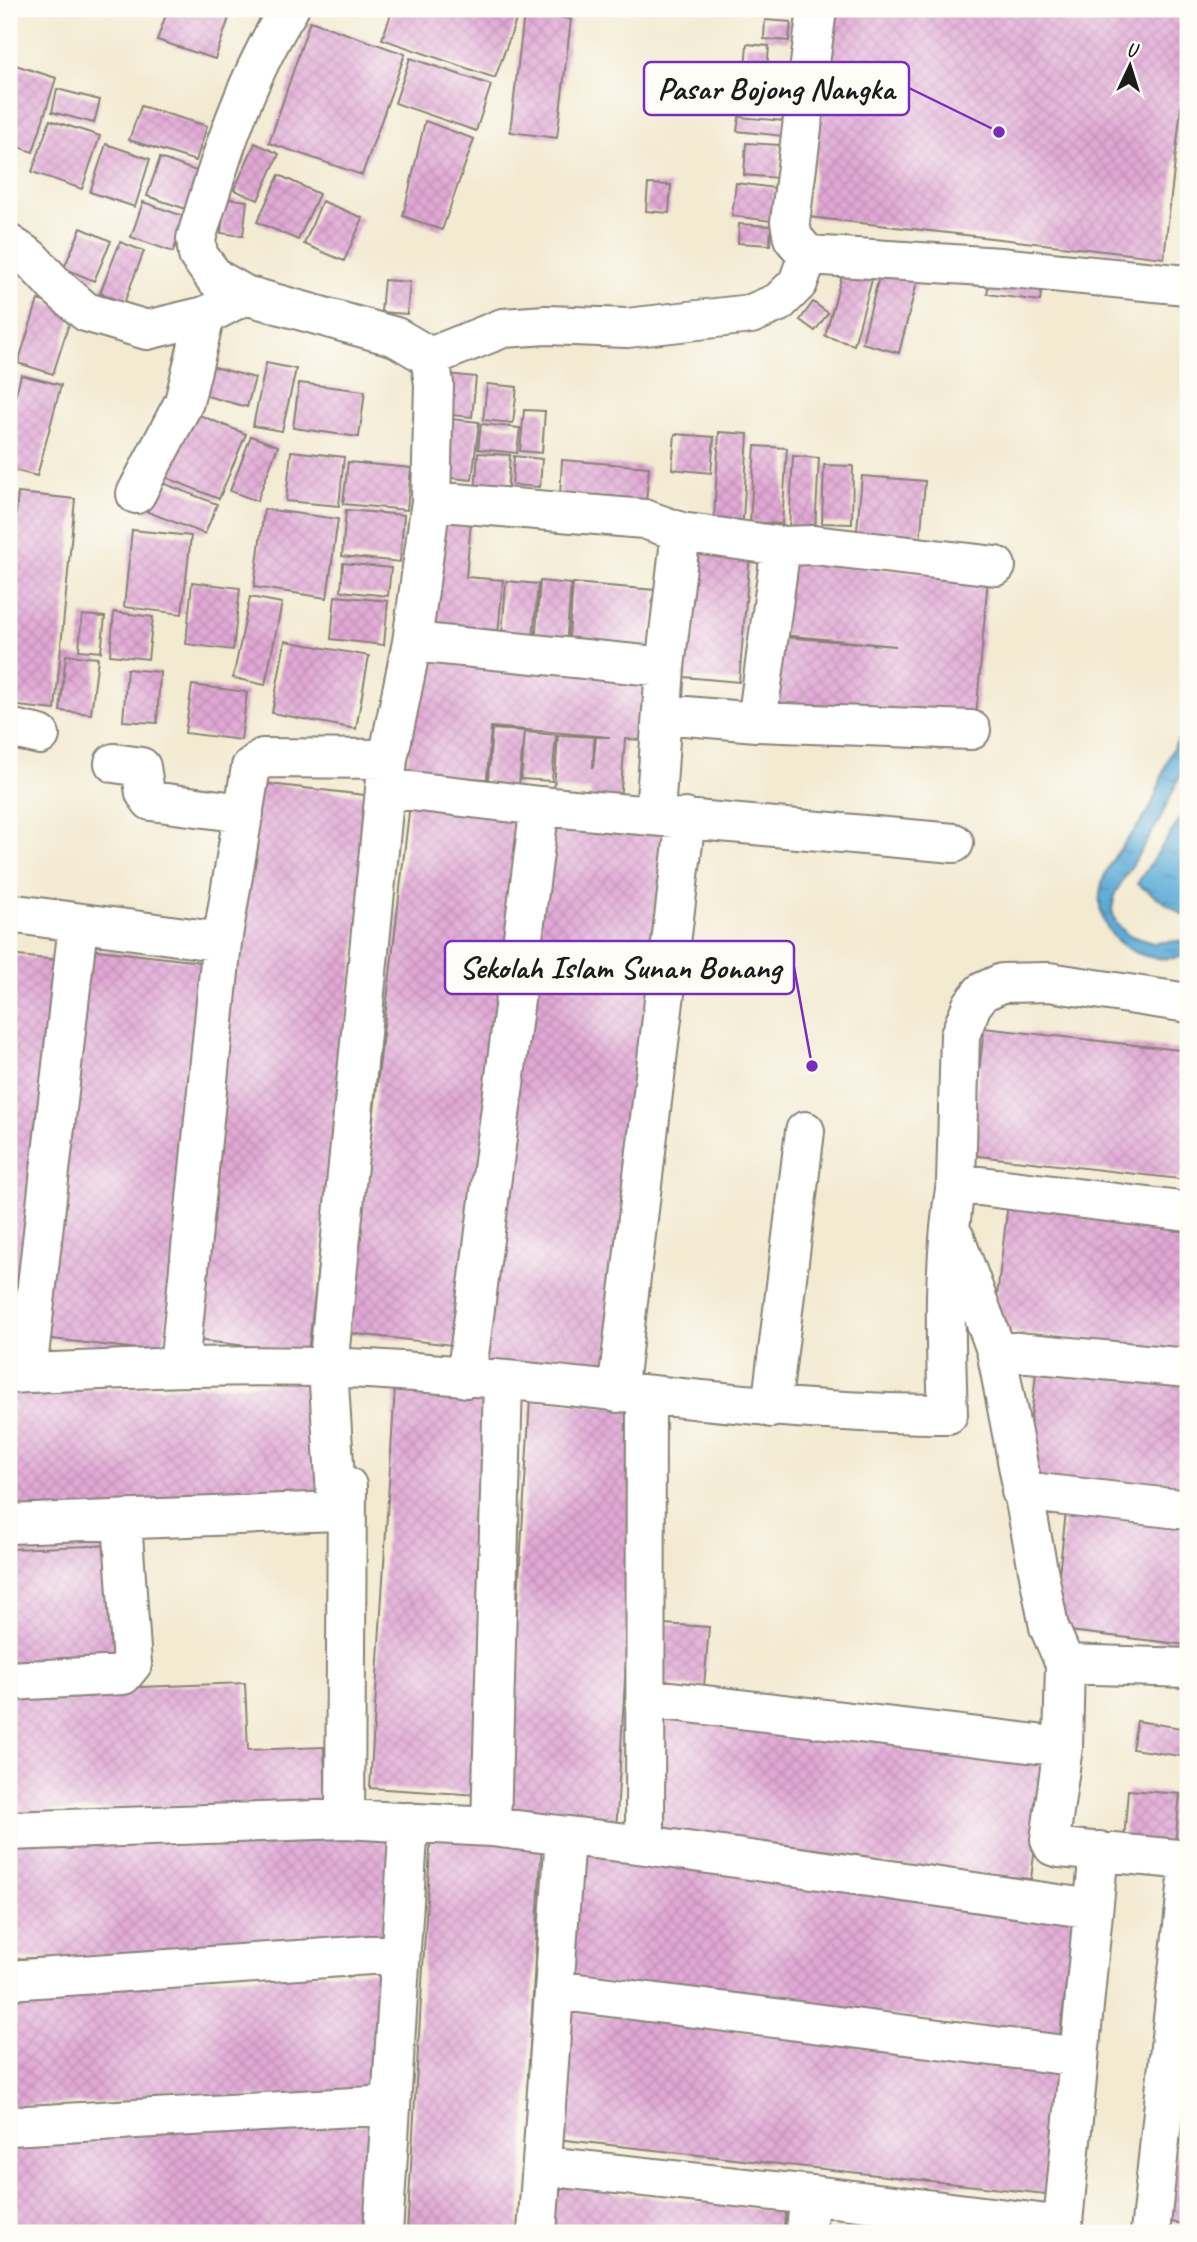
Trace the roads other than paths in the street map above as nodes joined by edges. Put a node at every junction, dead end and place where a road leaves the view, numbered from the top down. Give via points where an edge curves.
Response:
1 (289, 9) edge
2 (817, 9) edge
3 (9, 244) edge
4 (808, 255) junction
5 (1188, 283) edge
6 (245, 295) junction
7 (205, 316) junction
8 (430, 357) junction
9 (136, 494) dead end
10 (431, 501) junction
11 (681, 532) junction
12 (781, 545) junction
13 (996, 566) dead end
14 (412, 642) junction
15 (665, 667) junction
16 (662, 714) junction
17 (757, 722) junction
18 (971, 730) dead end
19 (114, 763) dead end
20 (387, 773) junction
21 (540, 806) junction
22 (244, 813) junction
23 (670, 816) junction
24 (954, 843) dead end
25 (9, 914) edge
26 (78, 925) junction
27 (222, 942) junction
28 (1188, 1003) edge
29 (805, 1131) dead end
30 (956, 1183) junction
31 (1188, 1212) edge
32 (949, 1222) junction
33 (996, 1350) junction
34 (179, 1367) junction
35 (337, 1368) junction
36 (1188, 1368) edge
37 (18, 1374) edge
38 (485, 1380) junction
39 (631, 1394) junction
40 (1006, 1401) junction
41 (771, 1408) junction
42 (948, 1414) junction
43 (1021, 1491) junction
44 (1188, 1510) edge
45 (122, 1521) junction
46 (9, 1524) edge
47 (1065, 1664) junction
48 (1188, 1668) edge
49 (9, 1681) edge
50 (646, 1698) junction
51 (1063, 1747) junction
52 (345, 1819) junction
53 (409, 1822) junction
54 (491, 1827) junction
55 (9, 1831) edge
56 (565, 1836) junction
57 (645, 1845) junction
58 (1100, 1851) junction
59 (1188, 1860) edge
60 (1188, 1879) edge
61 (1093, 1909) junction
62 (399, 1953) junction
63 (9, 1980) edge
64 (555, 1990) junction
65 (1079, 2057) junction
66 (390, 2105) junction
67 (9, 2126) edge
68 (544, 2166) junction
69 (811, 2195) junction
70 (1062, 2230) edge
71 (383, 2233) edge
72 (537, 2233) edge
73 (805, 2233) edge
74 (1150, 2233) edge

1 - 6 street via 262,51 237,109 196,239 198,255 215,278
2 - 4 street via 790,222 793,238
3 - 7 street via 86,312 147,330
4 - 5 street
4 - 8 street via 798,283 779,302 751,314 627,328 503,328
6 - 7 street
6 - 8 street via 396,337
7 - 9 street via 184,402
8 - 10 street via 434,384
10 - 11 street via 644,519
10 - 14 street
11 - 12 street
11 - 15 street
12 - 13 street
12 - 17 street
14 - 15 street
14 - 20 street
15 - 16 street
16 - 17 street
16 - 23 street
17 - 18 street
19 - 22 street via 141,767 151,801
20 - 21 street
20 - 22 street via 263,758 251,767
20 - 35 street
21 - 23 street
21 - 38 street
22 - 27 street
23 - 24 street
23 - 39 street
25 - 26 street
26 - 27 street
26 - 37 street
27 - 34 street
28 - 30 street via 1049,982 1002,983 982,992 960,1035
29 - 41 street
30 - 31 street
30 - 32 street
32 - 33 street
32 - 42 street via 945,1303
33 - 36 street
33 - 40 street
34 - 35 street
34 - 37 street
35 - 38 street
35 - 45 street via 337,1511
35 - 52 street
38 - 39 street
38 - 54 street
39 - 41 street
39 - 50 street
40 - 42 street
40 - 43 street
41 - 42 street
43 - 44 street
43 - 47 street via 1049,1627
45 - 46 street
45 - 49 street via 132,1664 128,1670 123,1675
47 - 48 street
47 - 51 street
50 - 51 street
50 - 57 street
51 - 58 street via 1053,1846
52 - 53 street
52 - 55 street
53 - 54 street
53 - 62 street
54 - 56 street
56 - 57 street
56 - 64 street
57 - 61 street
58 - 59 street
58 - 61 street
60 - 74 street
61 - 65 street
62 - 63 street
62 - 66 street
64 - 65 street
64 - 68 street
65 - 70 street
66 - 67 street
66 - 71 street
68 - 69 street
68 - 72 street
69 - 70 street
69 - 73 street

